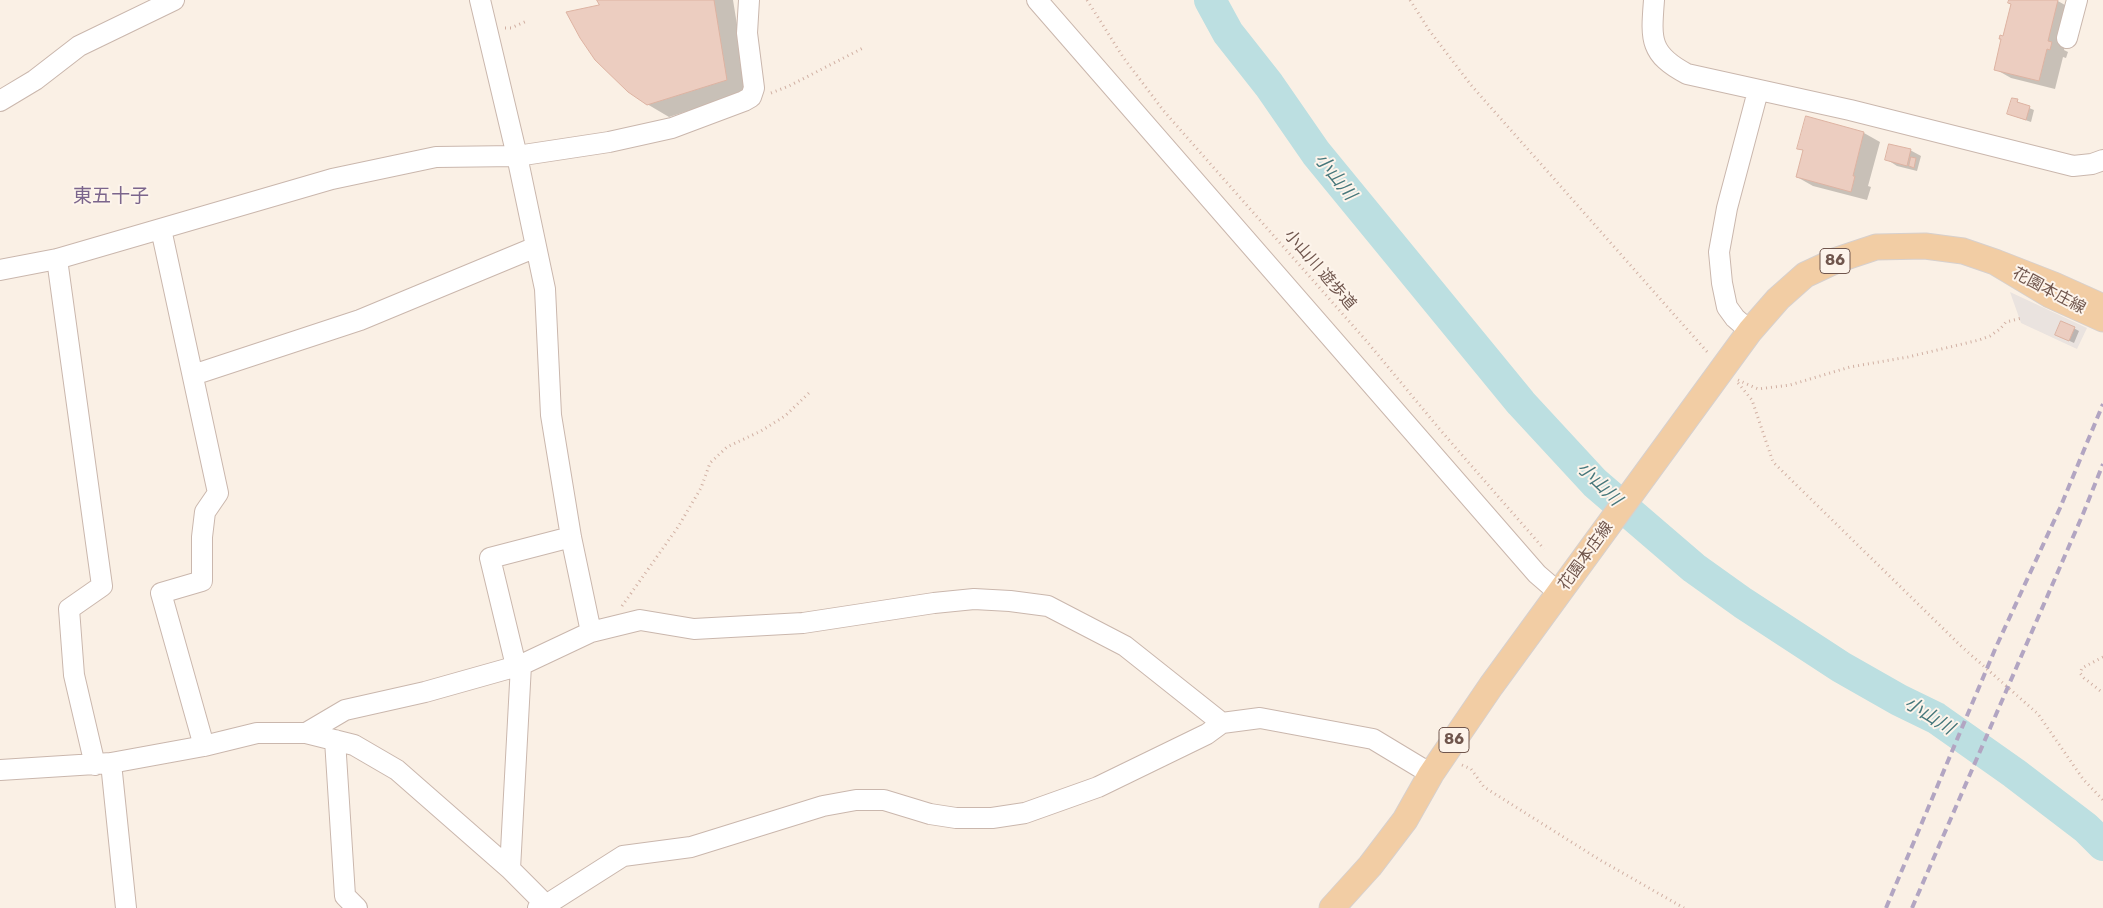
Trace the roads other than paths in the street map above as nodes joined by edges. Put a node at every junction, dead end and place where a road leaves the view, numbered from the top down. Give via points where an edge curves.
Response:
1 (174, 0) edge
2 (480, 0) edge
3 (749, 0) edge
4 (1037, 0) edge
5 (1654, 0) edge
6 (2077, 0) edge
7 (2067, 38) dead end
8 (1758, 91) junction
9 (0, 101) edge
10 (517, 156) junction
11 (2103, 160) edge
12 (161, 229) junction
13 (536, 247) junction
14 (57, 259) junction
15 (1995, 262) junction
16 (0, 270) edge
17 (2103, 307) edge
18 (2103, 320) edge
19 (1750, 331) junction
20 (193, 375) junction
21 (571, 537) junction
22 (1558, 593) junction
23 (599, 630) junction
24 (518, 665) junction
25 (1222, 723) junction
26 (306, 733) junction
27 (334, 740) junction
28 (204, 746) junction
29 (103, 764) junction
30 (1438, 764) junction
31 (0, 770) edge
32 (510, 869) junction
33 (545, 907) edge
34 (126, 908) edge
35 (357, 908) edge
36 (1332, 908) edge

1 - 9 street via 80,46 35,80
2 - 10 street
3 - 10 street via 747,33 754,88 751,97 656,132
4 - 22 street via 1537,574
5 - 8 street via 1652,28 1656,48 1669,65 1687,74
6 - 7 street
8 - 11 street via 1859,112 2073,166
8 - 19 street via 1727,208 1719,252 1728,307
10 - 12 street via 436,157 298,188
10 - 13 street
12 - 14 street
12 - 20 street
13 - 20 street via 360,320
13 - 21 street via 545,288 551,415
14 - 16 street
14 - 29 street via 102,586 70,609 74,675
15 - 17 main road, 花園本庄線 / 86
15 - 18 main road, 花園本庄線 / 86 via 2050,295
15 - 19 main road, 花園本庄線 / 86 via 1963,251 1925,246 1876,247 1805,275
19 - 22 main road, 花園本庄線 / 86 via 1724,373
20 - 28 street via 218,493 205,512 202,581 161,593
21 - 23 street
21 - 24 street via 490,558
22 - 30 main road, 花園本庄線 / 86
23 - 24 street
23 - 25 street via 640,620 694,629 803,623 974,599 1048,606 1125,646
24 - 26 street via 425,692 345,710
24 - 32 street
25 - 30 street via 1260,718 1373,740
25 - 33 street via 1207,734 1098,787 1025,813 992,818 956,818 884,800 856,800 823,806 691,847 623,856
26 - 27 street
26 - 28 street via 257,733
27 - 32 street via 354,746 397,770
27 - 35 street via 345,896
28 - 29 street
29 - 31 street
29 - 34 street
30 - 36 main road, 花園本庄線 / 86 via 1405,820
32 - 33 street

